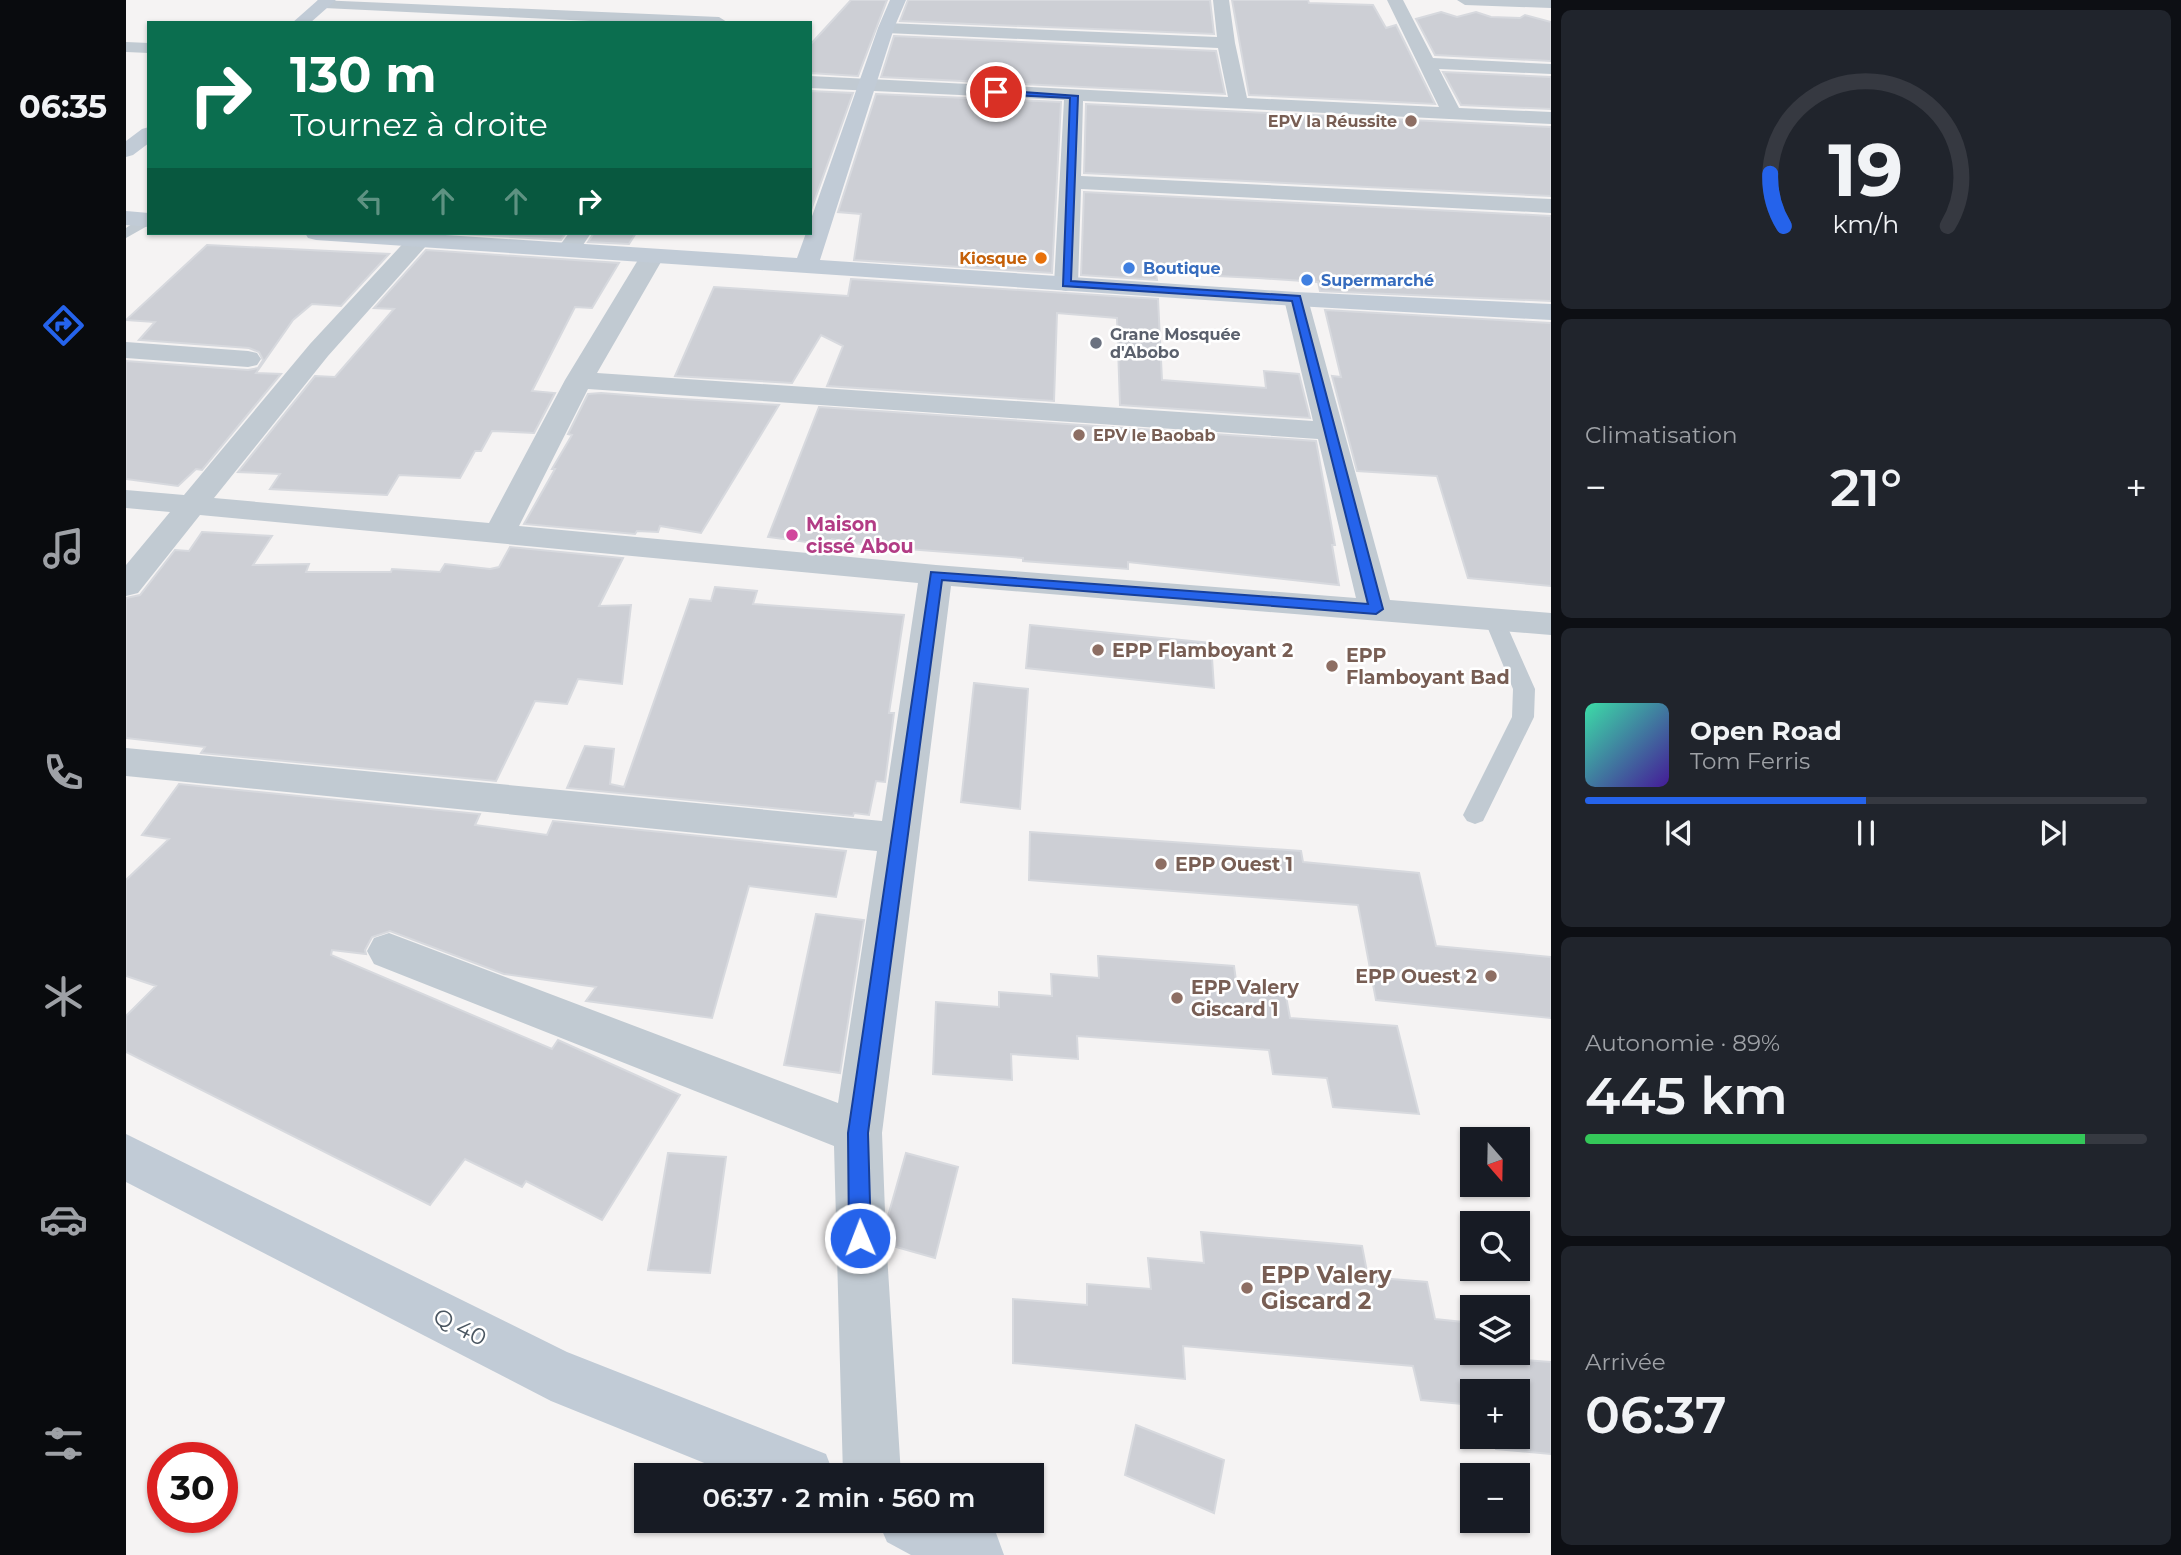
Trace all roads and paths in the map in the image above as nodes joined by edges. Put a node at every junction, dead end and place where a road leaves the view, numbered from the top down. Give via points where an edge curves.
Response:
1 (898, 0) edge
2 (1221, 0) edge
3 (1395, 0) edge
4 (1465, 0) edge
5 (1476, 0) edge
6 (326, 2) edge
7 (1551, 3) edge
8 (721, 19) edge
9 (302, 21) edge
10 (886, 28) junction
11 (1226, 43) junction
12 (126, 47) edge
13 (147, 48) edge
14 (1426, 63) junction
15 (1551, 69) edge
16 (812, 82) edge
17 (866, 85) junction
18 (1074, 96) junction
19 (1240, 103) junction
20 (1451, 113) junction
21 (1551, 118) edge
22 (147, 135) edge
23 (126, 151) edge
24 (1070, 182) junction
25 (1551, 206) edge
26 (140, 219) edge
27 (126, 234) edge
28 (342, 235) edge
29 (418, 241) junction
30 (575, 241) edge
31 (653, 255) junction
32 (807, 265) junction
33 (1066, 284) junction
34 (1296, 299) junction
35 (1551, 312) edge
36 (126, 349) edge
37 (248, 359) dead end
38 (579, 380) junction
39 (1331, 430) junction
40 (126, 499) edge
41 (191, 505) junction
42 (499, 534) junction
43 (936, 575) junction
44 (126, 586) edge
45 (1376, 609) junction
46 (1494, 619) junction
47 (1551, 624) edge
48 (126, 762) edge
49 (1475, 815) dead end
50 (898, 838) junction
51 (389, 951) dead end
52 (858, 1133) junction
53 (126, 1157) edge
54 (775, 1463) edge
55 (871, 1463) edge
56 (931, 1533) edge
57 (974, 1555) edge

1 - 10 street
2 - 11 street
3 - 14 street
4 - 5 street
5 - 7 street
6 - 8 street
6 - 9 street
10 - 11 street
10 - 17 street
11 - 19 street
12 - 13 street
14 - 15 street
14 - 20 street
16 - 17 street
17 - 18 street
17 - 32 street
18 - 19 street
18 - 24 street
19 - 20 street
20 - 21 street
22 - 23 street
24 - 25 street
24 - 33 street
26 - 27 lane
28 - 29 street
29 - 30 street
29 - 41 street via 319,350
30 - 31 street
31 - 32 street
31 - 38 street
32 - 33 street
33 - 34 street
34 - 35 street
34 - 39 street
36 - 37 street
38 - 39 street
38 - 42 street
39 - 45 street
40 - 41 street
41 - 42 street
41 - 44 street
42 - 43 street
43 - 45 street
43 - 50 street
45 - 46 street
46 - 47 street
46 - 49 lane via 1524,689 1523,717
48 - 50 street
50 - 52 street
51 - 52 street
52 - 55 street
53 - 54 street, Q 40 via 551,1373
56 - 57 street

